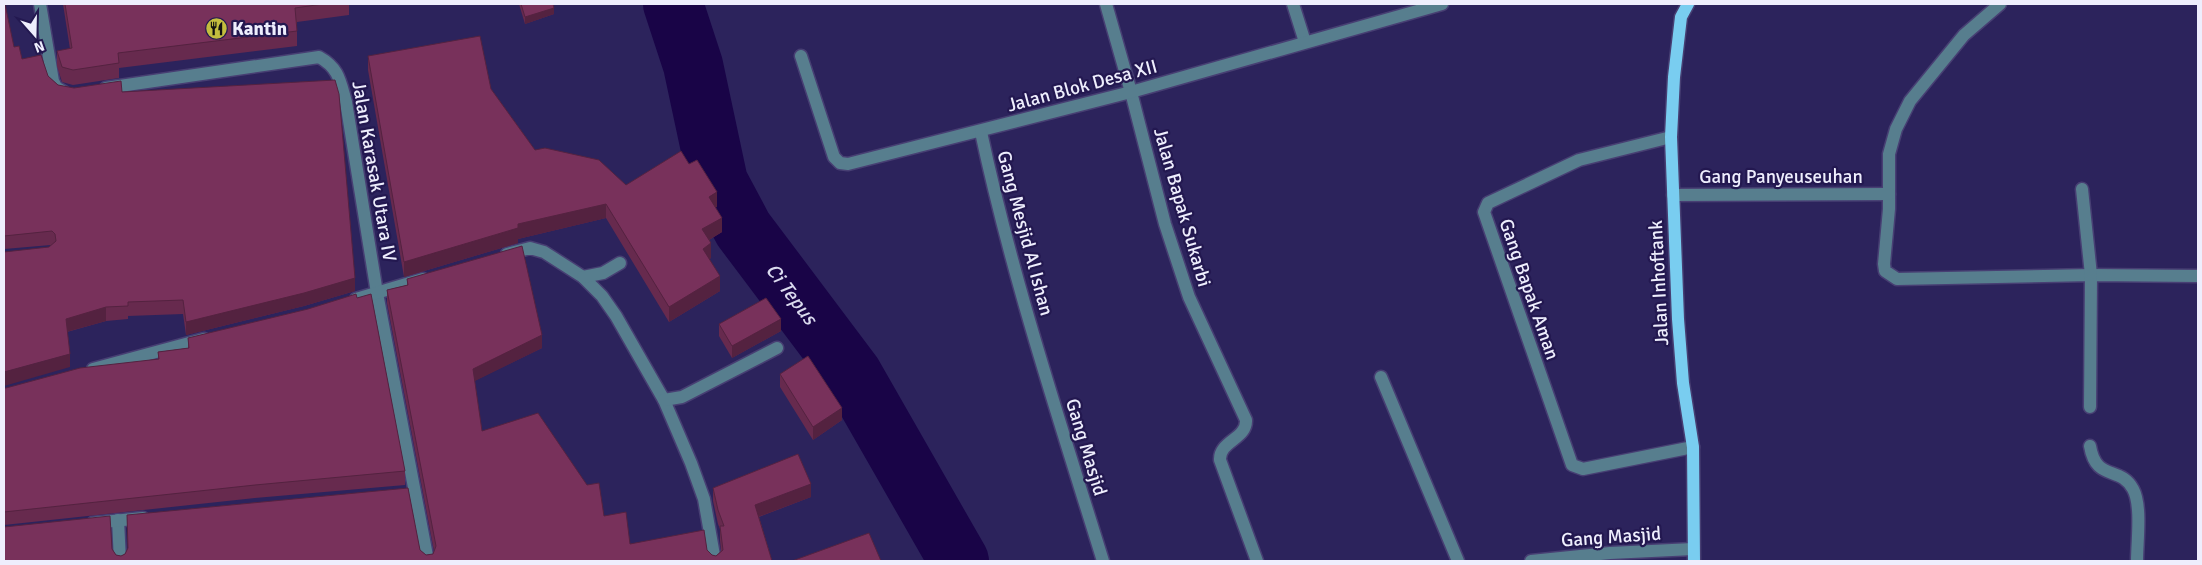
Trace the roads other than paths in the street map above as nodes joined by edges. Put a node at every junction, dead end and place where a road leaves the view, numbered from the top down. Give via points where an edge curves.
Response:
1 (40, 4) edge
2 (1106, 4) edge
3 (1293, 4) edge
4 (1442, 4) edge
5 (1688, 4) edge
6 (2000, 4) edge
7 (1305, 42) junction
8 (801, 56) dead end
9 (93, 90) edge
10 (1132, 92) junction
11 (73, 93) edge
12 (981, 132) junction
13 (1671, 137) junction
14 (2082, 189) dead end
15 (1889, 194) junction
16 (1673, 195) junction
17 (498, 257) edge
18 (620, 263) dead end
19 (2091, 275) junction
20 (433, 276) edge
21 (2198, 276) edge
22 (583, 277) junction
23 (378, 293) junction
24 (342, 303) edge
25 (220, 335) edge
26 (1036, 343) joint
27 (777, 348) dead end
28 (81, 373) edge
29 (1381, 377) dead end
30 (664, 400) junction
31 (2090, 407) dead end
32 (2090, 446) dead end
33 (1693, 447) junction
34 (416, 492) junction
35 (397, 494) edge
36 (158, 516) edge
37 (118, 520) junction
38 (80, 524) edge
39 (1693, 555) edge
40 (120, 561) edge
41 (428, 561) edge
42 (715, 561) edge
43 (1103, 561) edge
44 (1257, 561) edge
45 (1458, 561) edge
46 (1531, 561) edge
47 (2137, 561) edge

1 - 11 street via 53,81 61,91
2 - 10 street, Jalan Bapak Sukarbi
3 - 7 street
4 - 7 street, Jalan Blok Desa XII
5 - 13 main road, Jalan Inhoftank via 1681,17
6 - 15 street via 1964,35 1910,101 1896,129 1889,154
7 - 10 street, Jalan Blok Desa XII
8 - 12 street, Jalan Blok Desa XII via 826,137 840,163 848,164
9 - 23 street, Jalan Karasak Utara IV via 306,58 319,57 332,64 340,78 346,102
10 - 12 street, Jalan Blok Desa XII
10 - 44 street, Jalan Bapak Sukarbi via 1165,224 1189,297 1246,420 1244,431 1222,450 1220,460
12 - 26 street, Gang Mesjid Al Ishan via 997,205
13 - 16 main road, Jalan Inhoftank
13 - 33 street, Gang Bapak Aman via 1579,160 1488,203 1484,212 1572,465 1583,469
14 - 19 street
15 - 16 street, Gang Panyeuseuhan
15 - 19 street via 1884,264 1885,271 1897,279
16 - 33 main road, Jalan Inhoftank via 1683,383
17 - 22 street via 530,248 544,252
18 - 22 street via 603,273
19 - 21 street
19 - 31 street
20 - 23 street
22 - 30 street via 616,316
23 - 24 street
23 - 34 street, Jalan Karasak Utara IV
25 - 28 street
26 - 43 street, Gang Masjid
27 - 30 street via 682,398
29 - 45 street
30 - 42 street via 704,499
32 - 47 street via 2092,459 2099,468 2126,481 2137,497
33 - 39 main road, Jalan Inhoftank
34 - 35 street
34 - 41 street, Jalan Karasak Utara IV
36 - 37 street
37 - 38 street
37 - 40 street
39 - 46 street, Gang Masjid via 1610,553

